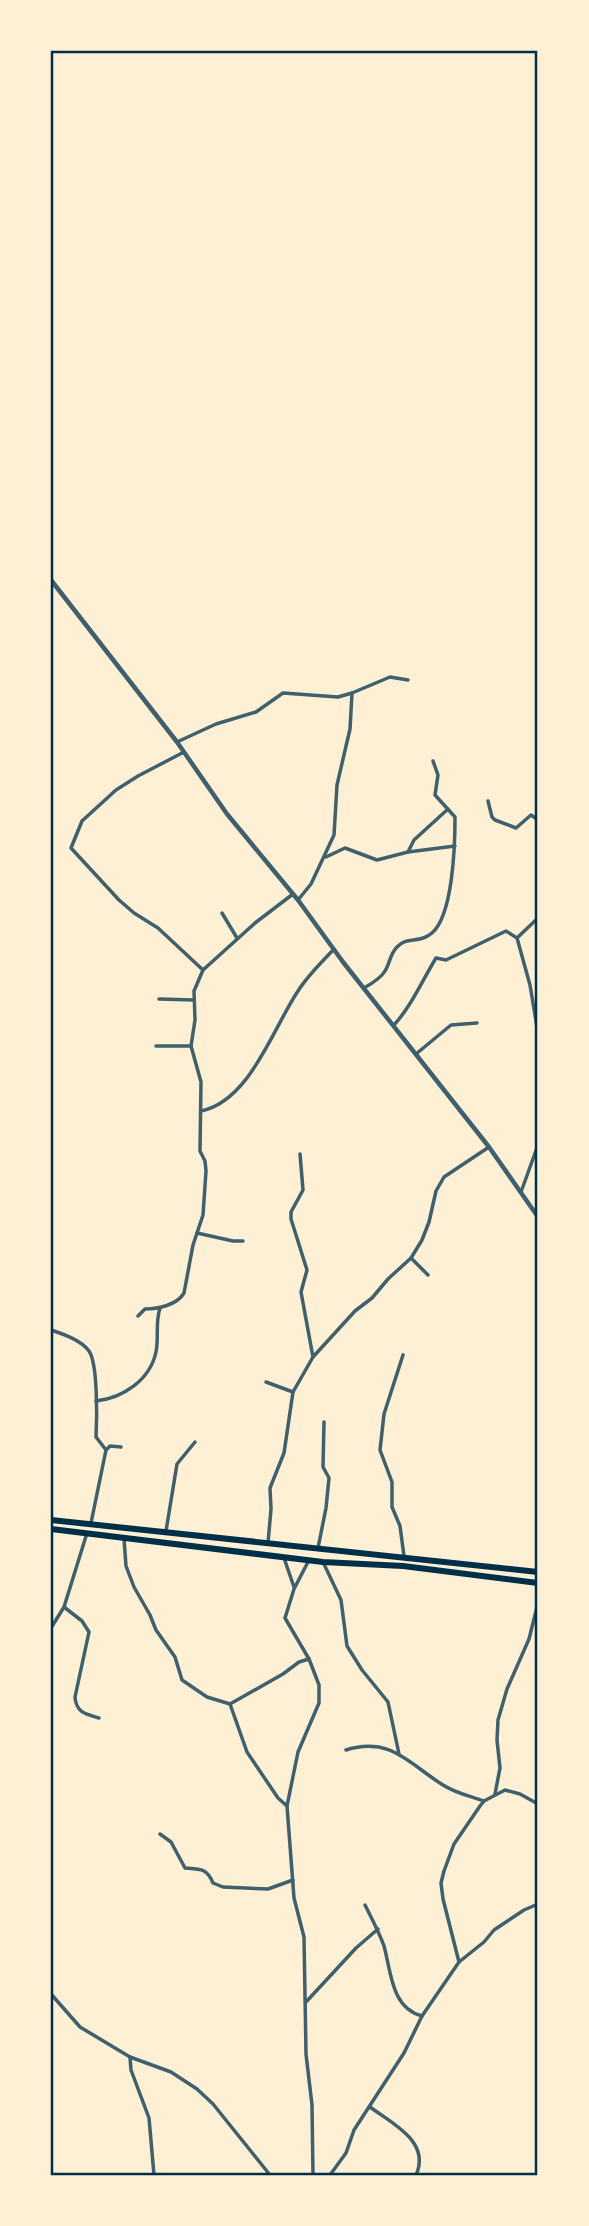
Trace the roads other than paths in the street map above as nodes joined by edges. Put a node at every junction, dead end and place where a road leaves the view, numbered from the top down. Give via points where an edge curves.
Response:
1 (51, 580) edge
2 (408, 680) dead end
3 (352, 694) junction
4 (177, 742) junction
5 (184, 752) junction
6 (433, 761) dead end
7 (488, 800) dead end
8 (448, 809) junction
9 (538, 820) edge
10 (455, 846) junction
11 (408, 852) junction
12 (325, 857) junction
13 (293, 894) junction
14 (298, 900) junction
15 (222, 913) dead end
16 (538, 918) edge
17 (237, 938) junction
18 (517, 938) junction
19 (334, 949) junction
20 (203, 970) junction
21 (364, 988) junction
22 (159, 999) dead end
23 (194, 1000) junction
24 (477, 1023) dead end
25 (394, 1025) junction
26 (538, 1033) edge
27 (156, 1046) dead end
28 (191, 1046) junction
29 (416, 1054) junction
30 (201, 1111) junction
31 (538, 1145) edge
32 (489, 1147) junction
33 (300, 1154) dead end
34 (520, 1192) junction
35 (538, 1217) edge
36 (197, 1233) junction
37 (243, 1241) dead end
38 (411, 1258) junction
39 (428, 1275) dead end
40 (160, 1307) junction
41 (138, 1317) dead end
42 (51, 1330) edge
43 (403, 1355) dead end
44 (313, 1357) junction
45 (266, 1382) dead end
46 (293, 1392) junction
47 (96, 1401) junction
48 (324, 1422) dead end
49 (194, 1442) dead end
50 (121, 1447) dead end
51 (106, 1450) junction
52 (51, 1520) edge
53 (91, 1523) junction
54 (51, 1530) edge
55 (166, 1531) junction
56 (87, 1533) junction
57 (124, 1537) junction
58 (268, 1543) junction
59 (318, 1548) junction
60 (283, 1556) junction
61 (404, 1556) junction
62 (309, 1560) junction
63 (323, 1562) junction
64 (538, 1572) edge
65 (538, 1583) edge
66 (294, 1589) junction
67 (538, 1603) edge
68 (64, 1606) junction
69 (51, 1628) edge
70 (309, 1659) junction
71 (230, 1704) junction
72 (99, 1718) dead end
73 (346, 1750) dead end
74 (399, 1754) junction
75 (495, 1794) junction
76 (484, 1801) junction
77 (538, 1804) edge
78 (287, 1806) junction
79 (160, 1834) dead end
80 (293, 1880) junction
81 (538, 1904) edge
82 (365, 1905) dead end
83 (378, 1929) junction
84 (459, 1962) junction
85 (51, 1994) edge
86 (304, 2003) junction
87 (422, 2016) junction
88 (130, 2057) junction
89 (370, 2107) junction
90 (154, 2175) edge
91 (270, 2175) edge
92 (313, 2175) edge
93 (330, 2175) edge
94 (416, 2175) edge

1 - 4 street
2 - 3 street via 390,677
3 - 4 street via 284,693 256,712
3 - 12 street via 334,835
4 - 5 street
5 - 13 street via 227,814
5 - 20 street via 116,790 82,821 71,848 119,900
6 - 8 street via 438,775 435,795
7 - 9 street via 492,817 513,828 531,816
8 - 10 street via 455,817
8 - 11 street via 414,840
10 - 11 street
10 - 21 street via 451,884 435,930 422,940 401,943 385,972
11 - 12 street via 377,860 345,848
12 - 14 street
13 - 14 street
13 - 17 street
14 - 19 street
15 - 17 street
16 - 18 street
17 - 20 street
18 - 25 street via 506,931 446,960 436,958
18 - 26 street
19 - 21 street
19 - 30 street via 296,992 243,1083 218,1106
20 - 23 street
21 - 25 street
22 - 23 street
23 - 28 street
24 - 29 street via 451,1026
25 - 29 street
27 - 28 street
28 - 30 street via 201,1082
29 - 32 street
30 - 36 street via 200,1152 206,1171
31 - 34 street
32 - 34 street
32 - 38 street via 444,1177
33 - 44 street via 303,1190 291,1219 307,1270 301,1292
34 - 35 street
36 - 37 street
36 - 40 street via 184,1293
38 - 39 street
38 - 44 street
40 - 41 street via 145,1309
40 - 47 street via 156,1352 135,1387 112,1399
42 - 47 street via 88,1350
43 - 61 street via 384,1414 380,1450 392,1482
44 - 46 street
45 - 46 street
46 - 58 street via 284,1453 270,1488
47 - 51 street via 96,1437
48 - 59 street via 323,1467 329,1478
49 - 55 street via 177,1464
50 - 51 street
51 - 53 street
52 - 53 highway
53 - 55 highway
54 - 56 highway
55 - 58 highway
56 - 57 highway
56 - 68 street
57 - 60 highway
57 - 71 street via 126,1566 134,1587 182,1679 207,1697
58 - 59 highway
59 - 61 highway
60 - 62 highway
60 - 66 street
61 - 64 highway
62 - 63 highway
62 - 66 street
63 - 65 highway via 403,1566
63 - 74 street via 341,1600 347,1646 388,1702
66 - 70 street via 285,1618
67 - 75 street via 498,1720 500,1768
68 - 69 street
68 - 72 street via 89,1632 76,1705 83,1713
70 - 71 street
70 - 78 street via 318,1677 319,1703 298,1752
71 - 78 street via 247,1752
73 - 74 street via 374,1746
74 - 76 street via 442,1784
75 - 76 street
75 - 77 street via 512,1791
76 - 84 street via 454,1844 442,1883
78 - 80 street
79 - 80 street via 171,1842 185,1868 204,1869 213,1883 223,1888 268,1889
80 - 86 street via 304,1937
81 - 84 street via 494,1930
82 - 83 street
83 - 86 street
83 - 87 street via 390,1980 407,2010
84 - 87 street
85 - 88 street via 80,2027
86 - 92 street
87 - 89 street
88 - 90 street via 149,2118
88 - 91 street via 171,2072 214,2104
89 - 93 street
89 - 94 street via 417,2146

